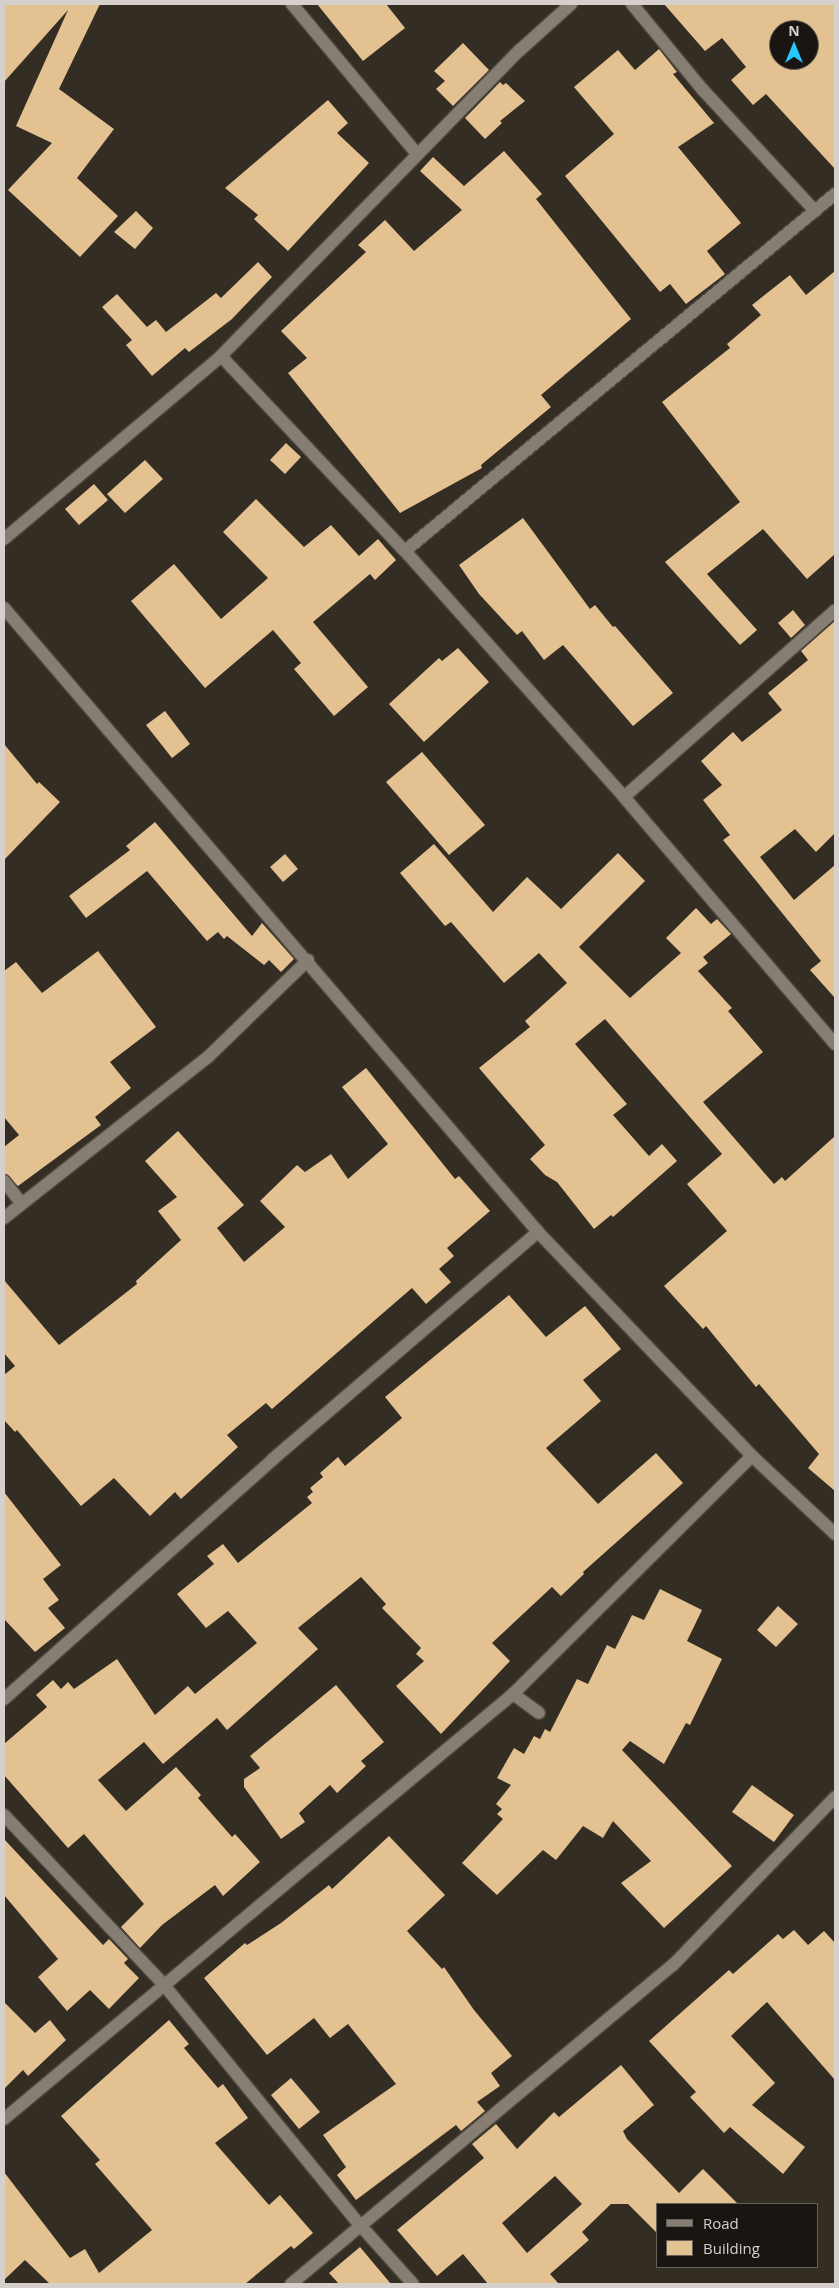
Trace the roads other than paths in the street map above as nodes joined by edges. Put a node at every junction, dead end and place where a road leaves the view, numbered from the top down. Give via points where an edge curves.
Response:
1 (292, 4) edge
2 (571, 4) edge
3 (632, 4) edge
4 (417, 154) junction
5 (835, 194) edge
6 (815, 211) junction
7 (221, 356) junction
8 (4, 539) edge
9 (405, 551) junction
10 (4, 608) edge
11 (835, 610) edge
12 (624, 797) junction
13 (308, 960) junction
14 (835, 1044) edge
15 (4, 1182) edge
16 (21, 1203) junction
17 (4, 1218) edge
18 (538, 1232) junction
19 (752, 1456) junction
20 (835, 1534) edge
21 (513, 1694) junction
22 (4, 1699) edge
23 (539, 1713) dead end
24 (835, 1797) edge
25 (4, 1815) edge
26 (164, 1985) junction
27 (4, 2119) edge
28 (360, 2225) junction
29 (291, 2284) edge
30 (413, 2284) edge

1 - 4 street
2 - 4 street via 520,50
3 - 6 street via 702,90
4 - 7 street via 314,264
5 - 6 street
6 - 9 street
7 - 8 street
7 - 9 street
9 - 12 street
10 - 13 street
11 - 12 street
12 - 14 street
13 - 16 street via 210,1056
13 - 18 street
15 - 16 street
16 - 17 street
18 - 19 street
18 - 22 street via 273,1459
19 - 20 street
19 - 21 street
21 - 23 street
21 - 26 street
24 - 28 street via 673,1965
25 - 26 street
26 - 27 street
26 - 28 street
28 - 29 street
28 - 30 street

